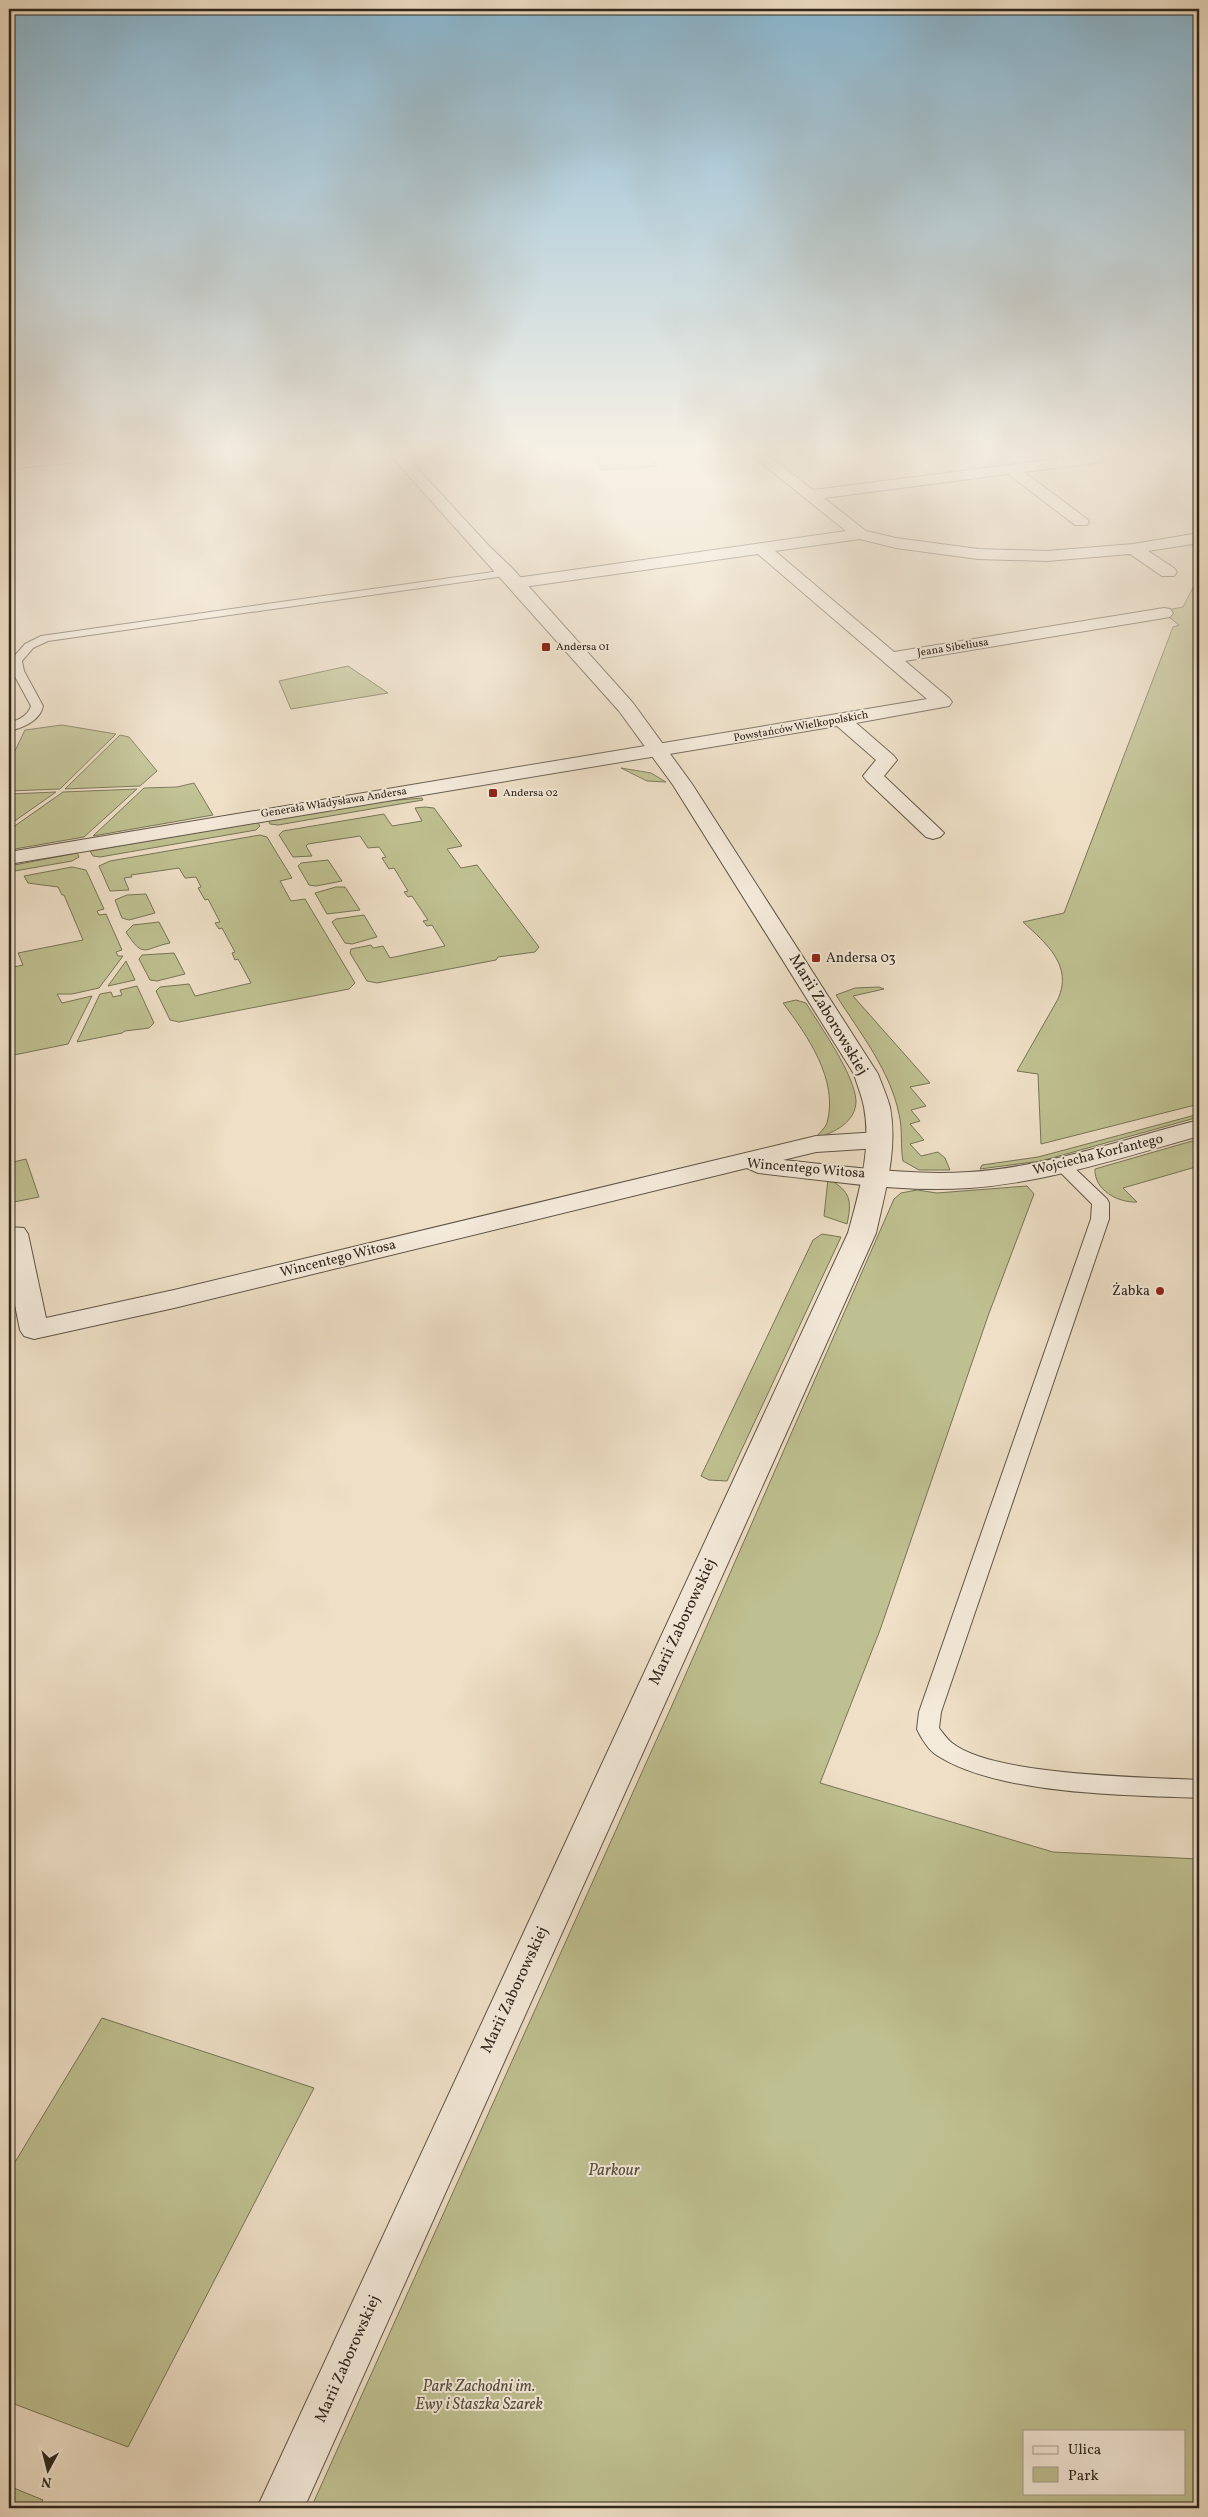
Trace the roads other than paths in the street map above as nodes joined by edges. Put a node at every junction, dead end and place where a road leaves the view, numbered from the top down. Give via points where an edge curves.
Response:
1 (506, 573) edge
2 (549, 573) edge
3 (790, 573) edge
4 (511, 578) junction
5 (1164, 613) dead end
6 (889, 658) junction
7 (842, 720) junction
8 (9, 727) edge
9 (660, 751) junction
10 (933, 833) dead end
11 (9, 858) edge
12 (1199, 1128) edge
13 (879, 1140) junction
14 (736, 1163) junction
15 (1062, 1166) junction
16 (876, 1176) junction
17 (14, 1234) dead end
18 (1199, 1789) edge
19 (280, 2508) edge

1 - 4 street, Marii Zaborowskiej
2 - 4 street
3 - 6 street
4 - 8 lane via 45,638 29,646 16,660 18,671 37,706 36,711 25,721
4 - 9 street, Marii Zaborowskiej via 614,692
5 - 6 street, Jeana Sibeliusa
6 - 7 street, Powstańców Wielkopolskich via 942,702
7 - 9 street, Powstańców Wielkopolskich
7 - 10 street via 887,760 873,776
9 - 11 street, Generała Władysława Andersa
9 - 13 street, Marii Zaborowskiej via 866,1074 877,1107
12 - 15 street, Wojciecha Korfantego
13 - 14 street, Wincentego Witosa via 816,1144
13 - 16 street, Marii Zaborowskiej
14 - 16 street, Wincentego Witosa
14 - 17 street, Wincentego Witosa via 34,1330
15 - 16 street, Wojciecha Korfantego via 948,1182
15 - 18 lane via 1101,1203 1100,1218 930,1712 929,1732 950,1754 1032,1777 1073,1783
16 - 19 street, Marii Zaborowskiej via 862,1233

